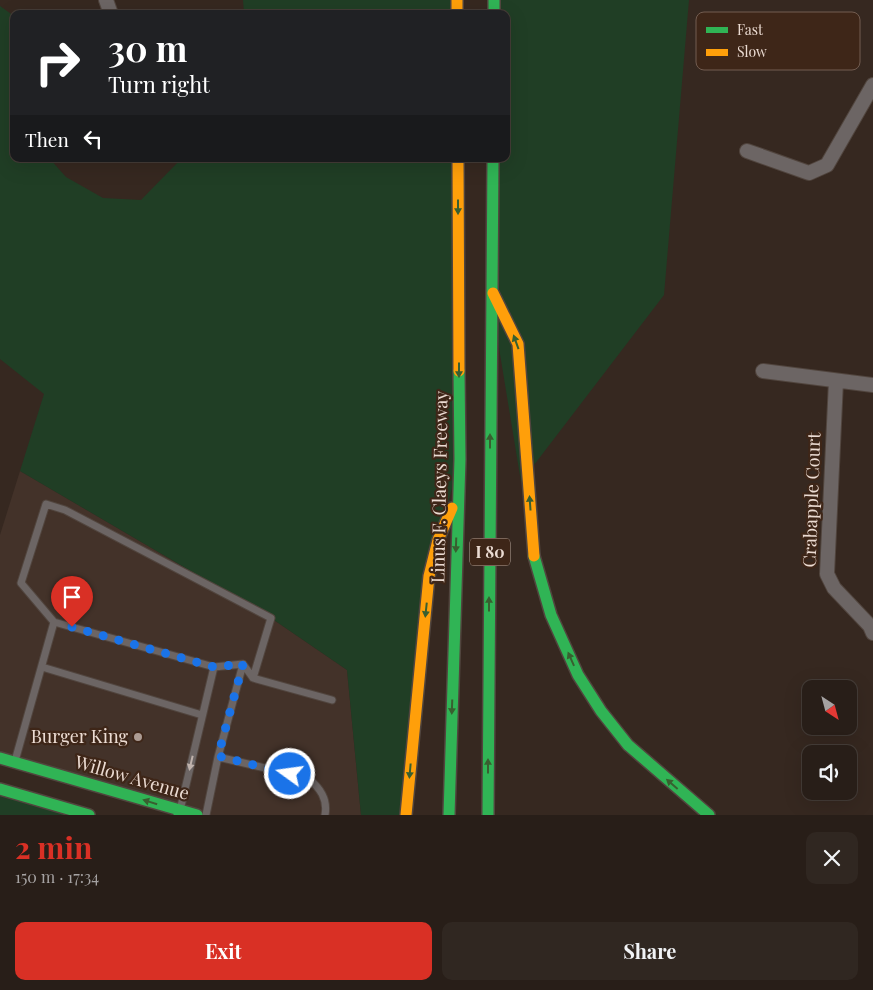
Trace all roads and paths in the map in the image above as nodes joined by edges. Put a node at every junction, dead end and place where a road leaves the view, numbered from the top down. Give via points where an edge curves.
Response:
1 (873, 85) edge
2 (747, 150) dead end
3 (458, 162) edge
4 (492, 162) edge
5 (491, 290) junction
6 (763, 371) dead end
7 (836, 381) junction
8 (873, 385) edge
9 (458, 496) junction
10 (54, 622) junction
11 (873, 633) edge
12 (243, 664) junction
13 (42, 667) junction
14 (214, 667) junction
15 (253, 678) junction
16 (332, 700) dead end
17 (202, 715) junction
18 (218, 756) junction
19 (0, 758) edge
20 (14, 762) junction
21 (0, 789) edge
22 (180, 813) edge
23 (89, 815) edge
24 (197, 815) edge
25 (206, 815) edge
26 (325, 815) edge
27 (406, 815) edge
28 (449, 815) edge
29 (488, 815) edge
30 (709, 815) edge

1 - 2 street via 827,165 809,173
3 -> 9 main road, Linus F. Claeys Freeway / I 80
4 - 5 main road, I 80
29 -> 5 main road, I 80
30 -> 5 main road via 628,745 601,711 578,674 551,615 534,552 518,344
6 - 7 street
7 - 8 street
7 - 11 street, Crabapple Court via 827,574 834,588
9 -> 27 main road via 438,540 429,576
9 -> 28 main road, Linus F. Claeys Freeway / I 80
10 - 13 lane
10 - 14 lane
10 - 15 lane via 22,583 46,504 65,510 271,618
12 - 14 lane
12 - 15 lane
12 - 18 lane
13 - 17 lane
13 - 20 lane
14 - 17 lane
15 - 16 lane
17 -> 22 lane
18 - 25 lane
18 - 26 lane via 308,778 320,788 327,805
19 - 20 main road, Willow Avenue
22 -> 20 main road, Willow Avenue
21 - 23 main road
22 - 24 main road, Willow Avenue

